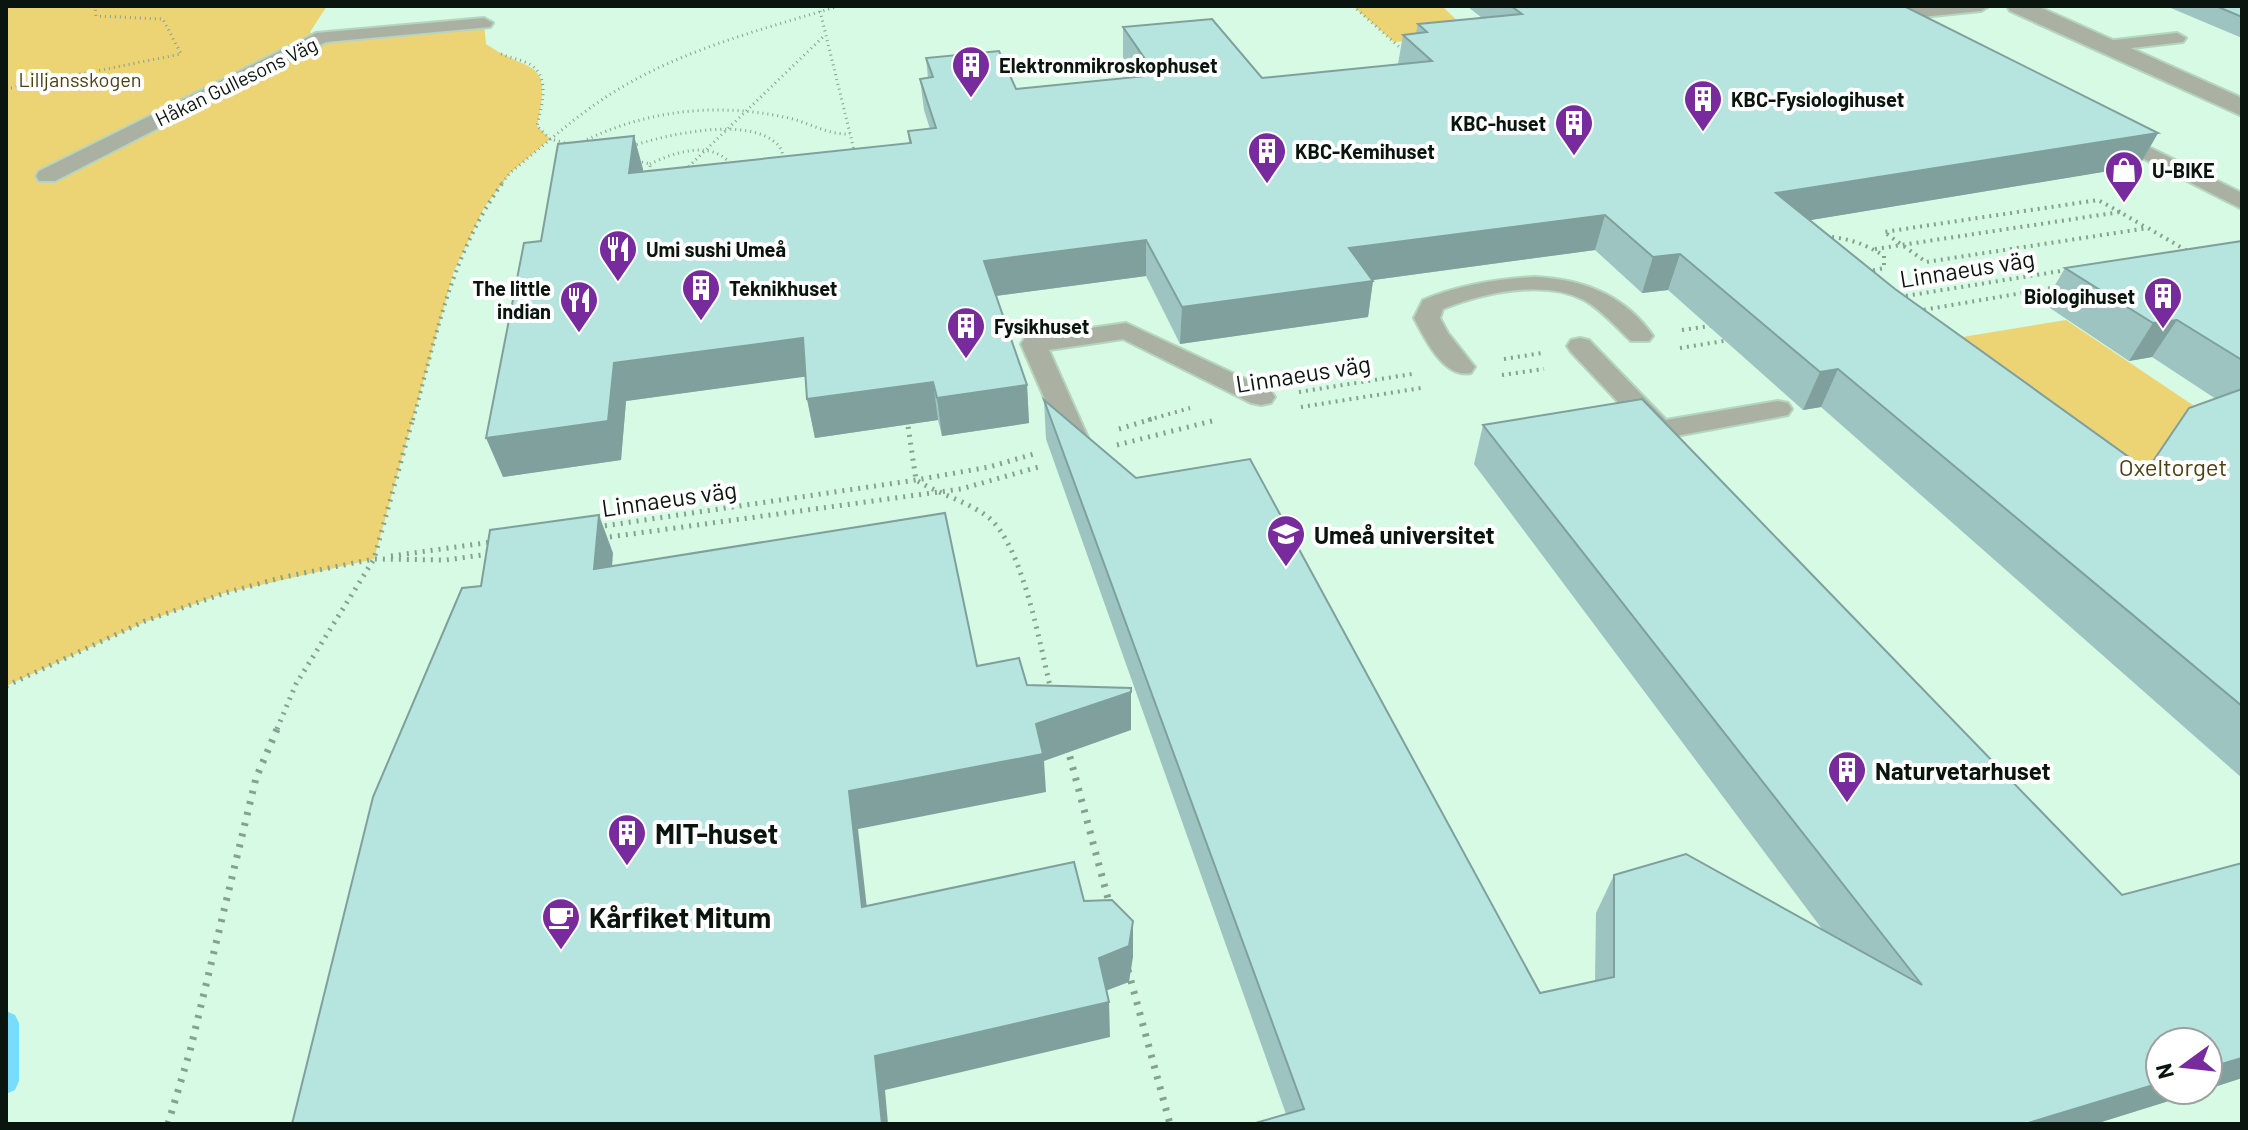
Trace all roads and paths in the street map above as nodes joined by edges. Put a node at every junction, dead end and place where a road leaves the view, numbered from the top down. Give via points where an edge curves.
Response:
1 (6, 6) edge
2 (16, 6) edge
3 (95, 6) edge
4 (839, 6) edge
5 (1353, 6) edge
6 (1864, 6) edge
7 (1981, 6) edge
8 (2018, 6) edge
9 (820, 11) junction
10 (1883, 16) junction
11 (484, 23) joint
12 (1911, 30) edge
13 (826, 34) junction
14 (2177, 38) dead end
15 (1414, 46) edge
16 (2106, 46) junction
17 (1405, 52) junction
18 (1401, 59) edge
19 (6, 89) edge
20 (2242, 108) edge
21 (746, 111) junction
22 (2089, 123) edge
23 (726, 130) junction
24 (850, 134) junction
25 (550, 139) junction
26 (576, 146) junction
27 (628, 147) edge
28 (588, 149) edge
29 (705, 151) junction
30 (625, 158) edge
31 (856, 161) edge
32 (650, 164) junction
33 (785, 165) edge
34 (684, 171) edge
35 (732, 171) edge
36 (47, 176) dead end
37 (650, 187) edge
38 (2242, 202) edge
39 (2120, 212) junction
40 (2148, 228) junction
41 (1903, 246) junction
42 (2200, 248) edge
43 (1875, 249) junction
44 (2186, 250) junction
45 (2171, 253) edge
46 (2197, 256) edge
47 (2081, 267) edge
48 (2072, 285) dead end
49 (1886, 299) edge
50 (1905, 313) edge
51 (1717, 325) edge
52 (1640, 336) joint
53 (1732, 340) edge
54 (1670, 349) dead end
55 (1587, 353) junction
56 (1462, 367) junction
57 (1502, 376) dead end
58 (1425, 387) dead end
59 (1261, 397) junction
60 (1288, 409) dead end
61 (1778, 409) dead end
62 (906, 416) edge
63 (1227, 419) dead end
64 (1076, 442) junction
65 (1107, 448) dead end
66 (1049, 464) edge
67 (916, 480) junction
68 (934, 492) junction
69 (593, 527) edge
70 (587, 540) edge
71 (500, 541) edge
72 (493, 554) edge
73 (374, 559) junction
74 (6, 686) edge
75 (1054, 702) edge
76 (1063, 732) edge
77 (1112, 913) edge
78 (1125, 958) edge
79 (168, 1124) edge
80 (1170, 1124) edge

1 - 2 path
3 - 19 path via 96,16 163,19 181,54
4 - 9 path
5 - 17 path
6 - 10 lane
7 - 10 lane
8 - 16 street
9 - 13 path
9 - 25 path via 645,74
10 - 12 lane
11 - 25 path via 485,44 540,72 544,83 537,126
11 - 36 lane, Håkan Gullesons Väg via 322,37
13 - 21 path
13 - 24 path
14 - 16 lane
15 - 17 path
16 - 20 street
17 - 18 path
21 - 23 path
21 - 24 path via 788,117 832,136
21 - 26 path via 656,116 595,134
22 - 38 lane
23 - 27 path via 674,133
23 - 29 path
23 - 33 path via 771,141 785,156
24 - 31 path
25 - 26 path
25 - 73 path via 501,184 454,271
26 - 28 path
29 - 32 path
29 - 34 path
29 - 35 path via 732,162
30 - 32 path
32 - 37 path
39 - 40 path
39 - 41 path
39 - 41 path via 2098,200 1884,232
40 - 41 path via 1926,262
40 - 44 path
41 - 43 path
42 - 44 path
43 - 43 path via 1843,237 1818,236 1804,244 1812,259 1844,272 1867,274 1884,268 1884,256
44 - 45 path
44 - 46 path
47 - 49 path, Linnaeus väg
48 - 50 path
51 - 52 path
52 - 56 lane via 1589,293 1551,284 1450,296 1432,305 1427,318
53 - 54 path
55 - 56 path, Linnaeus väg
55 - 57 path
55 - 61 lane via 1660,430
56 - 59 path, Linnaeus väg
58 - 60 path
59 - 64 path, Linnaeus väg via 1196,407
59 - 64 lane via 1126,331 1034,344
62 - 67 path
63 - 65 path
64 - 67 path, Linnaeus väg via 989,467
66 - 68 path
67 - 68 path
67 - 69 path, Linnaeus väg
68 - 70 path
68 - 75 path via 990,518 1013,551
71 - 73 path
72 - 73 path via 446,560
73 - 74 path via 225,593 145,621
73 - 79 path via 296,684 256,778
76 - 77 path
78 - 80 path

